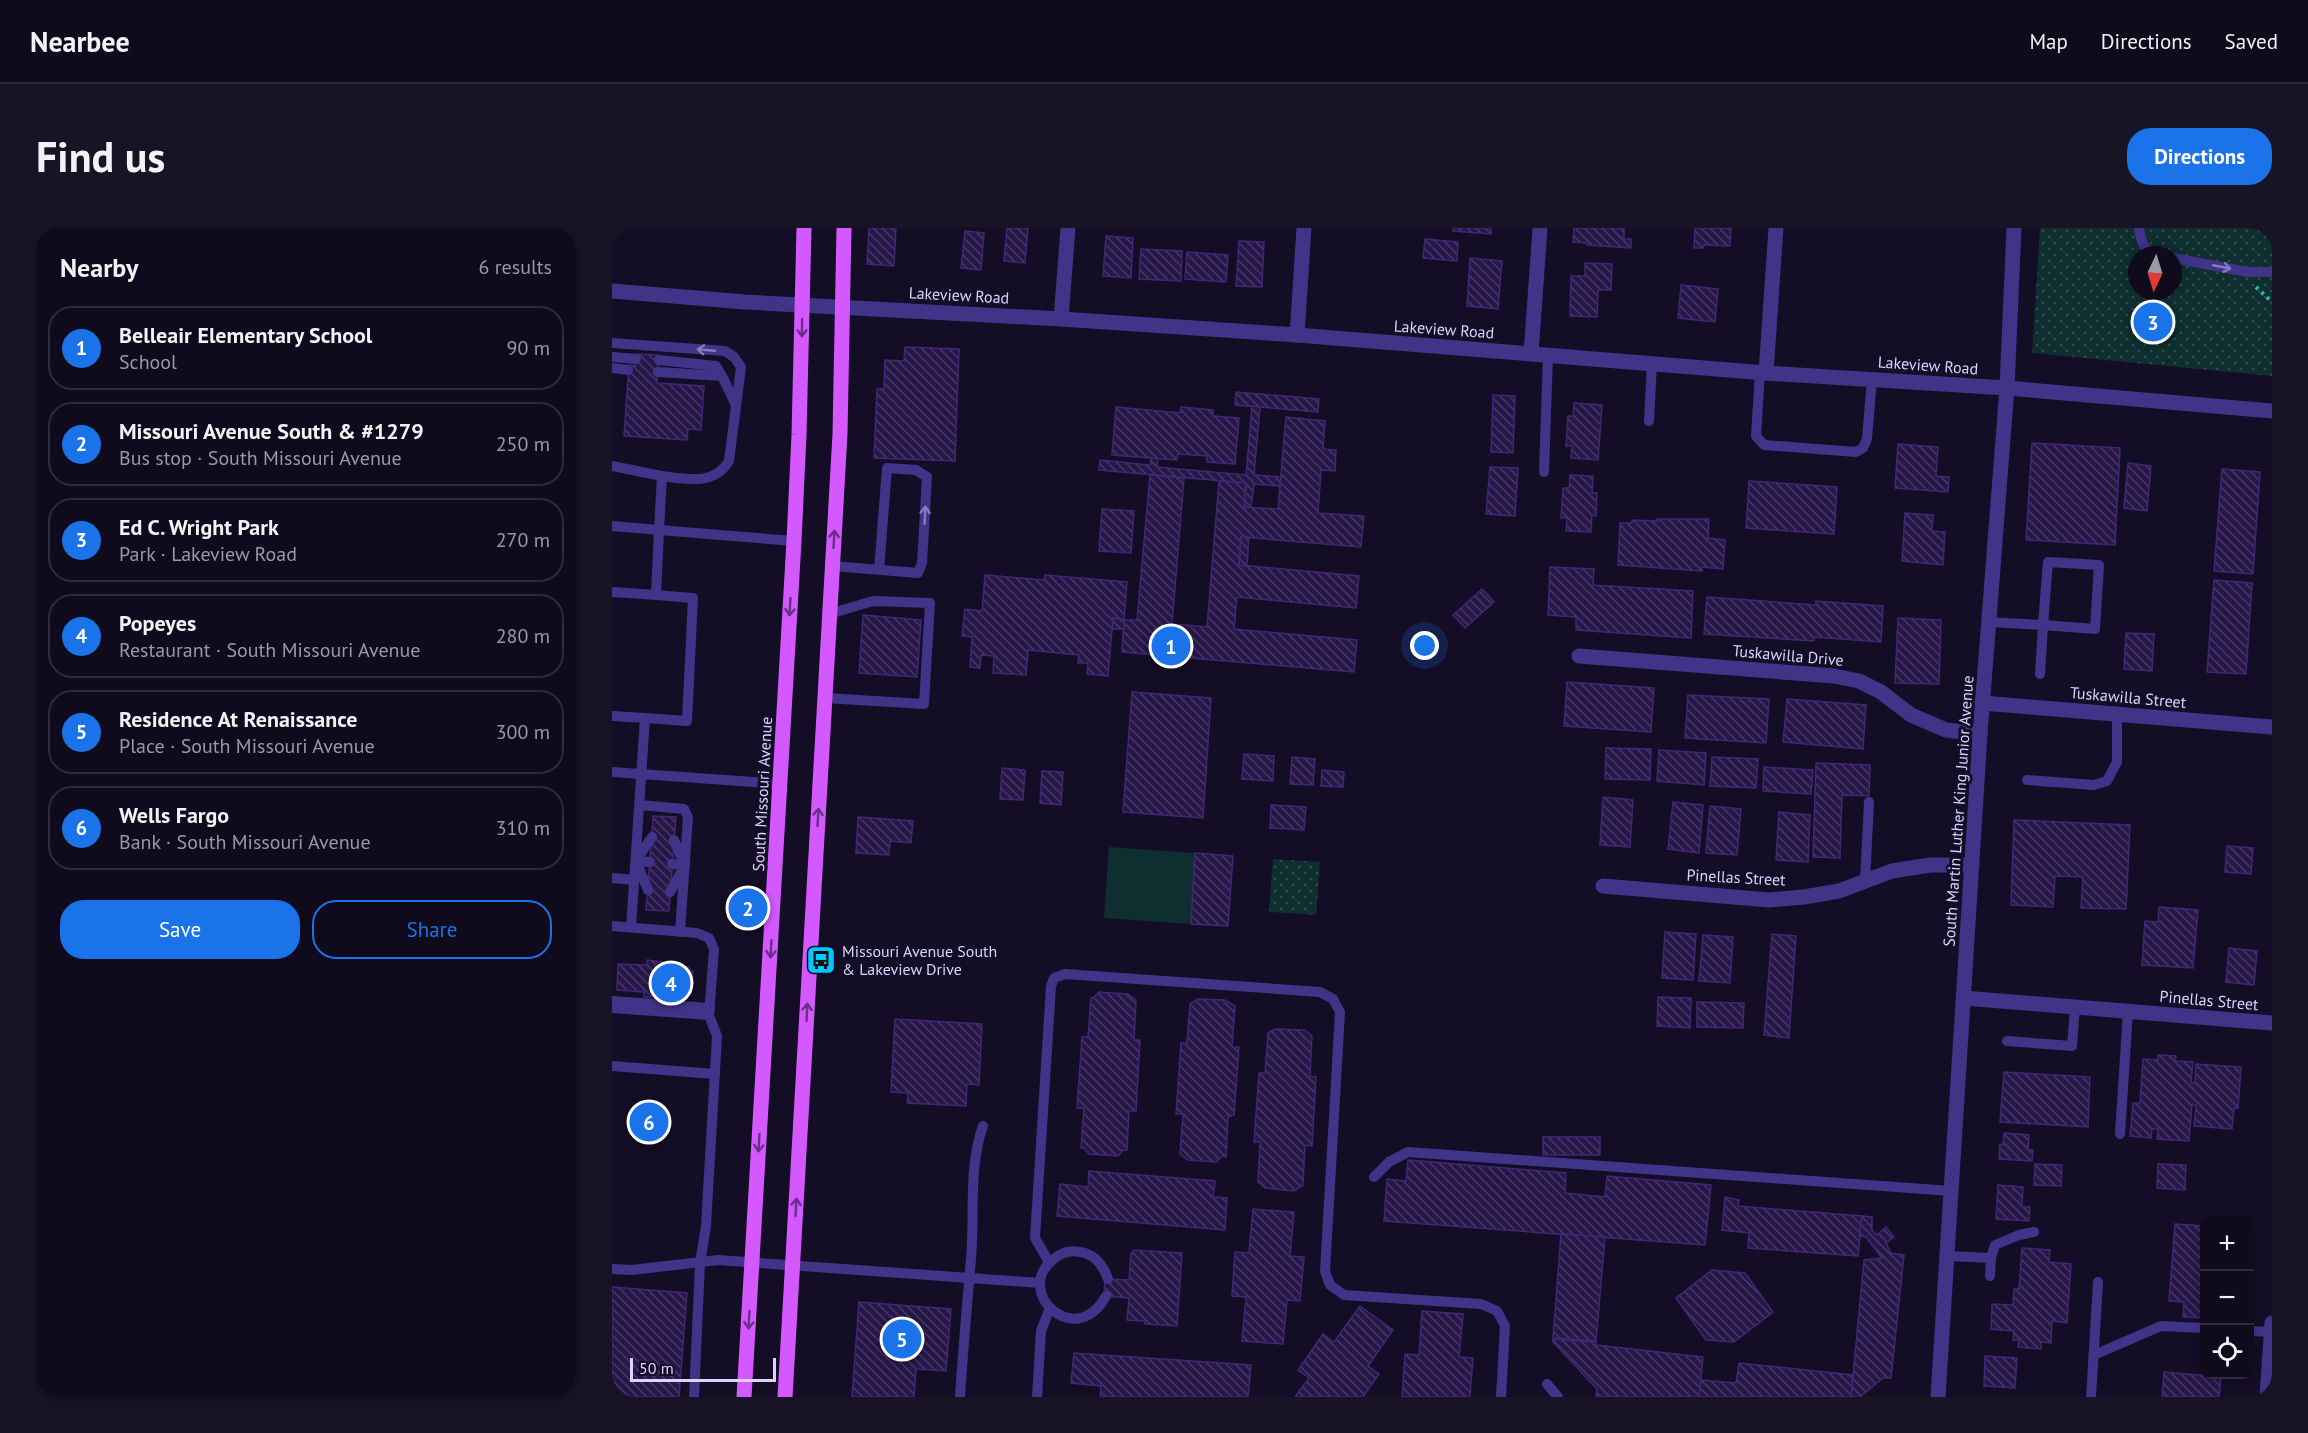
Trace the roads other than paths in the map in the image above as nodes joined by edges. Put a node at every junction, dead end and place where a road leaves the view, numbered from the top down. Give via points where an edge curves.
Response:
1 (804, 228) edge
2 (844, 228) edge
3 (1068, 228) edge
4 (1304, 228) edge
5 (1540, 228) edge
6 (1776, 228) edge
7 (2014, 228) edge
8 (2139, 228) edge
9 (2144, 246) edge
10 (2182, 260) edge
11 (2272, 272) edge
12 (612, 291) edge
13 (802, 304) junction
14 (842, 306) junction
15 (1061, 319) junction
16 (1297, 335) junction
17 (612, 343) edge
18 (1531, 354) junction
19 (1548, 355) junction
20 (612, 357) edge
21 (636, 359) dead end
22 (1652, 363) junction
23 (659, 366) dead end
24 (612, 369) edge
25 (628, 370) dead end
26 (1763, 372) junction
27 (1872, 379) junction
28 (2007, 388) junction
29 (736, 405) junction
30 (2272, 411) edge
31 (1649, 421) dead end
32 (612, 466) edge
33 (1544, 472) dead end
34 (662, 476) junction
35 (612, 526) edge
36 (659, 530) junction
37 (794, 541) junction
38 (832, 566) junction
39 (879, 570) junction
40 (612, 592) edge
41 (656, 595) junction
42 (829, 614) junction
43 (1989, 622) junction
44 (2043, 625) junction
45 (1579, 656) dead end
46 (2040, 674) dead end
47 (825, 698) junction
48 (1982, 703) junction
49 (2117, 714) junction
50 (612, 716) edge
51 (645, 718) junction
52 (2272, 727) edge
53 (1980, 734) junction
54 (612, 772) edge
55 (642, 775) junction
56 (2027, 780) dead end
57 (781, 784) junction
58 (1869, 802) dead end
59 (640, 805) junction
60 (651, 837) dead end
61 (674, 840) dead end
62 (636, 861) junction
63 (650, 862) dead end
64 (672, 864) dead end
65 (685, 865) junction
66 (1972, 866) junction
67 (612, 878) edge
68 (634, 880) junction
69 (1866, 881) junction
70 (1603, 886) dead end
71 (648, 890) dead end
72 (670, 892) dead end
73 (612, 926) edge
74 (631, 927) junction
75 (680, 932) junction
76 (1964, 998) junction
77 (612, 1001) edge
78 (2075, 1007) junction
79 (612, 1008) edge
80 (2128, 1011) junction
81 (710, 1012) junction
82 (2272, 1023) edge
83 (2007, 1041) dead end
84 (612, 1066) edge
85 (715, 1074) junction
86 (983, 1126) dead end
87 (2120, 1134) dead end
88 (1374, 1177) dead end
89 (1951, 1191) junction
90 (2034, 1232) dead end
91 (1947, 1256) junction
92 (1990, 1258) junction
93 (752, 1262) junction
94 (1049, 1262) junction
95 (700, 1263) junction
96 (792, 1265) junction
97 (612, 1269) edge
98 (1990, 1276) dead end
99 (969, 1278) junction
100 (1108, 1279) dead end
101 (2098, 1282) dead end
102 (1040, 1283) junction
103 (1106, 1296) dead end
104 (1050, 1308) junction
105 (2272, 1323) edge
106 (2200, 1328) edge
107 (2254, 1331) edge
108 (2271, 1332) edge
109 (2094, 1355) junction
110 (1547, 1384) dead end
111 (694, 1397) edge
112 (744, 1397) edge
113 (785, 1397) edge
114 (960, 1397) edge
115 (1036, 1397) edge
116 (1501, 1397) edge
117 (1558, 1397) edge
118 (1938, 1397) edge
119 (2091, 1397) edge
120 (2267, 1397) edge

1 - 13 main road, South Missouri Avenue
2 - 14 main road
3 - 15 street
4 - 16 street
5 - 18 street
6 - 26 street
7 - 28 street, South Martin Luther King Junior Avenue
8 - 9 lane
10 -> 11 lane via 2248,272
12 - 13 street, Lakeview Road
13 - 14 street, Lakeview Road
13 -> 37 main road, South Missouri Avenue
14 - 15 street, Lakeview Road
38 -> 14 main road
15 - 16 street, Lakeview Road
16 - 18 street, Lakeview Road
29 -> 17 lane via 741,367 725,351
18 - 19 street, Lakeview Road
19 - 22 street, Lakeview Road
19 - 33 lane
20 - 21 lane
22 - 26 street, Lakeview Road
22 - 31 lane
23 - 29 lane via 722,376
24 - 25 lane
26 - 27 street, Lakeview Road
26 - 27 lane via 1756,436 1764,445 1856,452 1868,439
27 - 28 street, Lakeview Road
28 - 30 street, Lakeview Road
28 - 43 street, South Martin Luther King Junior Avenue
29 - 34 lane via 729,461 723,471 695,480
32 - 34 lane
34 - 36 lane
35 - 36 lane
36 - 37 lane
36 - 41 lane
37 -> 57 main road, South Missouri Avenue
38 - 39 lane
38 - 42 main road
39 -> 39 lane via 918,573 922,563 927,477 916,470 887,468
40 - 41 lane
41 - 51 lane via 693,598 687,721
42 - 47 main road
42 - 47 lane via 873,601 930,603 924,704
43 - 44 lane
43 - 48 street, South Martin Luther King Junior Avenue
44 - 44 lane via 2048,562 2098,565 2095,629
44 - 46 lane
45 - 53 street, Tuskawilla Drive via 1834,676 1859,681 1911,715 1946,730
96 -> 47 main road
48 - 49 street, Tuskawilla Street
48 - 53 street, South Martin Luther King Junior Avenue
49 - 52 street, Tuskawilla Street
49 - 56 lane via 2117,762 2107,781 2094,785
50 - 51 lane
51 - 55 lane
53 - 66 street, South Martin Luther King Junior Avenue
54 - 55 lane
55 - 57 lane
55 - 59 lane
57 -> 93 main road, South Missouri Avenue
58 - 69 lane
59 - 62 lane
59 - 65 lane via 684,809 688,817
60 - 62 lane
61 - 65 lane
62 - 63 lane
62 - 68 lane
62 - 71 lane
64 - 65 lane
65 - 72 lane
65 - 75 lane
66 - 69 street, Pinellas Street via 1930,864
66 - 76 street, South Martin Luther King Junior Avenue
67 - 68 lane
68 - 74 lane
69 - 70 street, Pinellas Street via 1839,891 1769,900
73 - 74 lane
74 - 75 lane
75 - 81 lane via 709,938 714,949
76 - 78 street, Pinellas Street
76 - 89 street, South Martin Luther King Junior Avenue
77 - 81 lane
78 - 80 street, Pinellas Street
78 - 83 lane via 2072,1046
79 - 81 lane
80 - 82 street, Pinellas Street
80 - 87 lane
81 - 85 lane via 717,1036
84 - 85 lane
85 - 95 lane via 706,1226
86 - 99 lane via 976,1146
88 - 89 lane via 1389,1162 1408,1152
89 - 91 street, South Martin Luther King Junior Avenue
90 - 92 lane via 1995,1245
91 - 92 lane
91 - 118 street, South Martin Luther King Junior Avenue
92 - 98 lane
93 - 95 lane
93 - 96 lane
93 -> 112 main road, South Missouri Avenue
94 - 100 lane via 1070,1251 1081,1252 1103,1266
94 - 102 lane
94 - 116 lane via 1035,1238 1054,978 1065,974 1320,992 1333,999 1340,1012 1325,1271 1330,1285 1344,1294 1481,1304 1497,1311 1505,1326
95 - 97 lane
95 - 111 lane
96 - 99 lane
96 - 113 main road
99 - 102 lane
99 - 114 lane
101 - 109 lane
102 - 104 lane
103 - 104 lane via 1093,1314 1082,1318 1070,1319
104 - 115 lane via 1041,1331
105 - 108 street
106 - 109 lane via 2161,1326
107 - 108 lane
108 - 120 street
109 - 119 lane
110 - 117 lane

